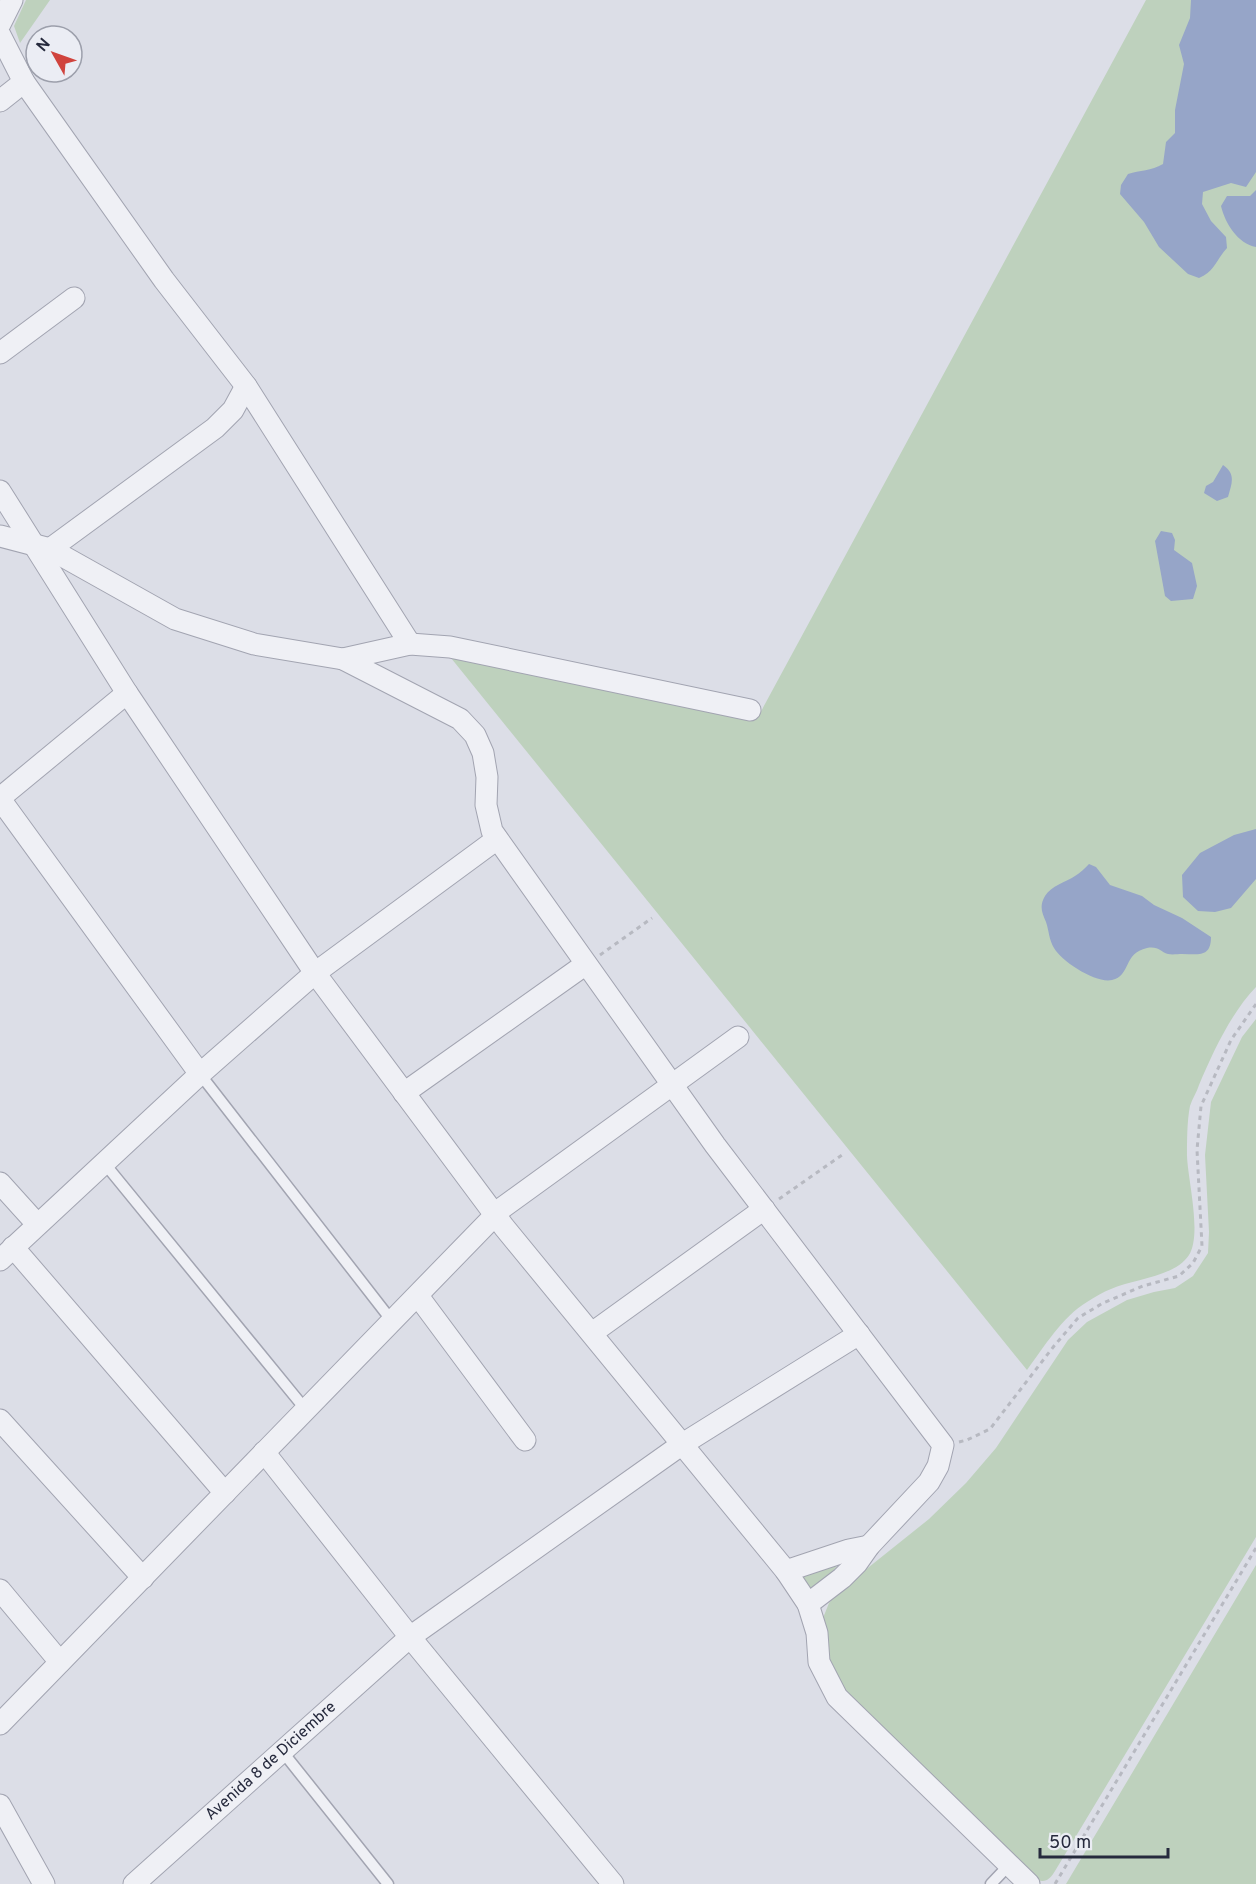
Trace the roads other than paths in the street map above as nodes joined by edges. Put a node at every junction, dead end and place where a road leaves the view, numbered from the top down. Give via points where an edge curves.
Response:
1 (12, 0) edge
2 (0, 24) edge
3 (0, 35) edge
4 (24, 82) joint
5 (25, 84) edge
6 (0, 101) edge
7 (74, 298) dead end
8 (0, 352) edge
9 (246, 386) junction
10 (0, 491) edge
11 (3, 533) edge
12 (42, 546) junction
13 (410, 644) junction
14 (343, 658) junction
15 (127, 693) junction
16 (750, 710) dead end
17 (0, 799) edge
18 (497, 838) junction
19 (586, 964) junction
20 (315, 973) junction
21 (738, 1037) dead end
22 (200, 1074) junction
23 (673, 1086) junction
24 (404, 1093) junction
25 (105, 1164) junction
26 (0, 1183) edge
27 (764, 1209) junction
28 (495, 1216) junction
29 (37, 1224) junction
30 (7, 1254) edge
31 (418, 1296) junction
32 (392, 1321) junction
33 (592, 1333) junction
34 (859, 1334) junction
35 (306, 1410) junction
36 (0, 1420) edge
37 (525, 1440) dead end
38 (681, 1445) junction
39 (264, 1452) junction
40 (225, 1493) junction
41 (869, 1546) junction
42 (786, 1571) junction
43 (143, 1578) junction
44 (0, 1590) edge
45 (808, 1604) junction
46 (410, 1637) junction
47 (60, 1662) junction
48 (0, 1724) edge
49 (282, 1751) junction
50 (0, 1805) edge
51 (1009, 1865) junction
52 (44, 1884) edge
53 (134, 1884) edge
54 (388, 1884) edge
55 (613, 1884) edge
56 (991, 1884) edge
57 (1029, 1884) edge

1 - 2 street
3 - 4 street
4 - 6 street
5 - 9 street via 164,280
7 - 8 street
9 - 12 street via 215,428
9 - 13 street
10 - 12 street
11 - 12 street
12 - 14 street via 175,619 254,644
12 - 15 street
13 - 14 street
13 - 16 street via 450,647
14 - 18 street via 460,719 475,735 483,753 488,777 486,805
15 - 17 street
15 - 20 street
17 - 22 street
18 - 19 street
18 - 20 street
19 - 23 street
19 - 24 street
20 - 22 street
20 - 24 street
21 - 23 street
22 - 25 street
22 - 32 lane
23 - 27 street
23 - 28 street
24 - 28 street
25 - 29 street
25 - 35 lane
26 - 29 street
27 - 33 street
27 - 34 street
28 - 31 street
28 - 33 street
29 - 30 street
30 - 40 street
31 - 32 street
31 - 37 street
32 - 35 street
33 - 38 street
34 - 38 street, Avenida 8 de Diciembre
34 - 41 street via 943,1445 929,1482
35 - 39 street
36 - 43 street
38 - 42 street
38 - 46 street, Avenida 8 de Diciembre
39 - 40 street
39 - 46 street
40 - 43 street
41 - 42 street
41 - 45 street via 842,1578
42 - 45 street
43 - 47 street
44 - 47 street
45 - 51 street via 817,1633 819,1662 837,1697
46 - 49 street, Avenida 8 de Diciembre
46 - 55 street
47 - 48 street
49 - 53 street, Avenida 8 de Diciembre
49 - 54 lane
50 - 52 street
51 - 56 lane
51 - 57 street

